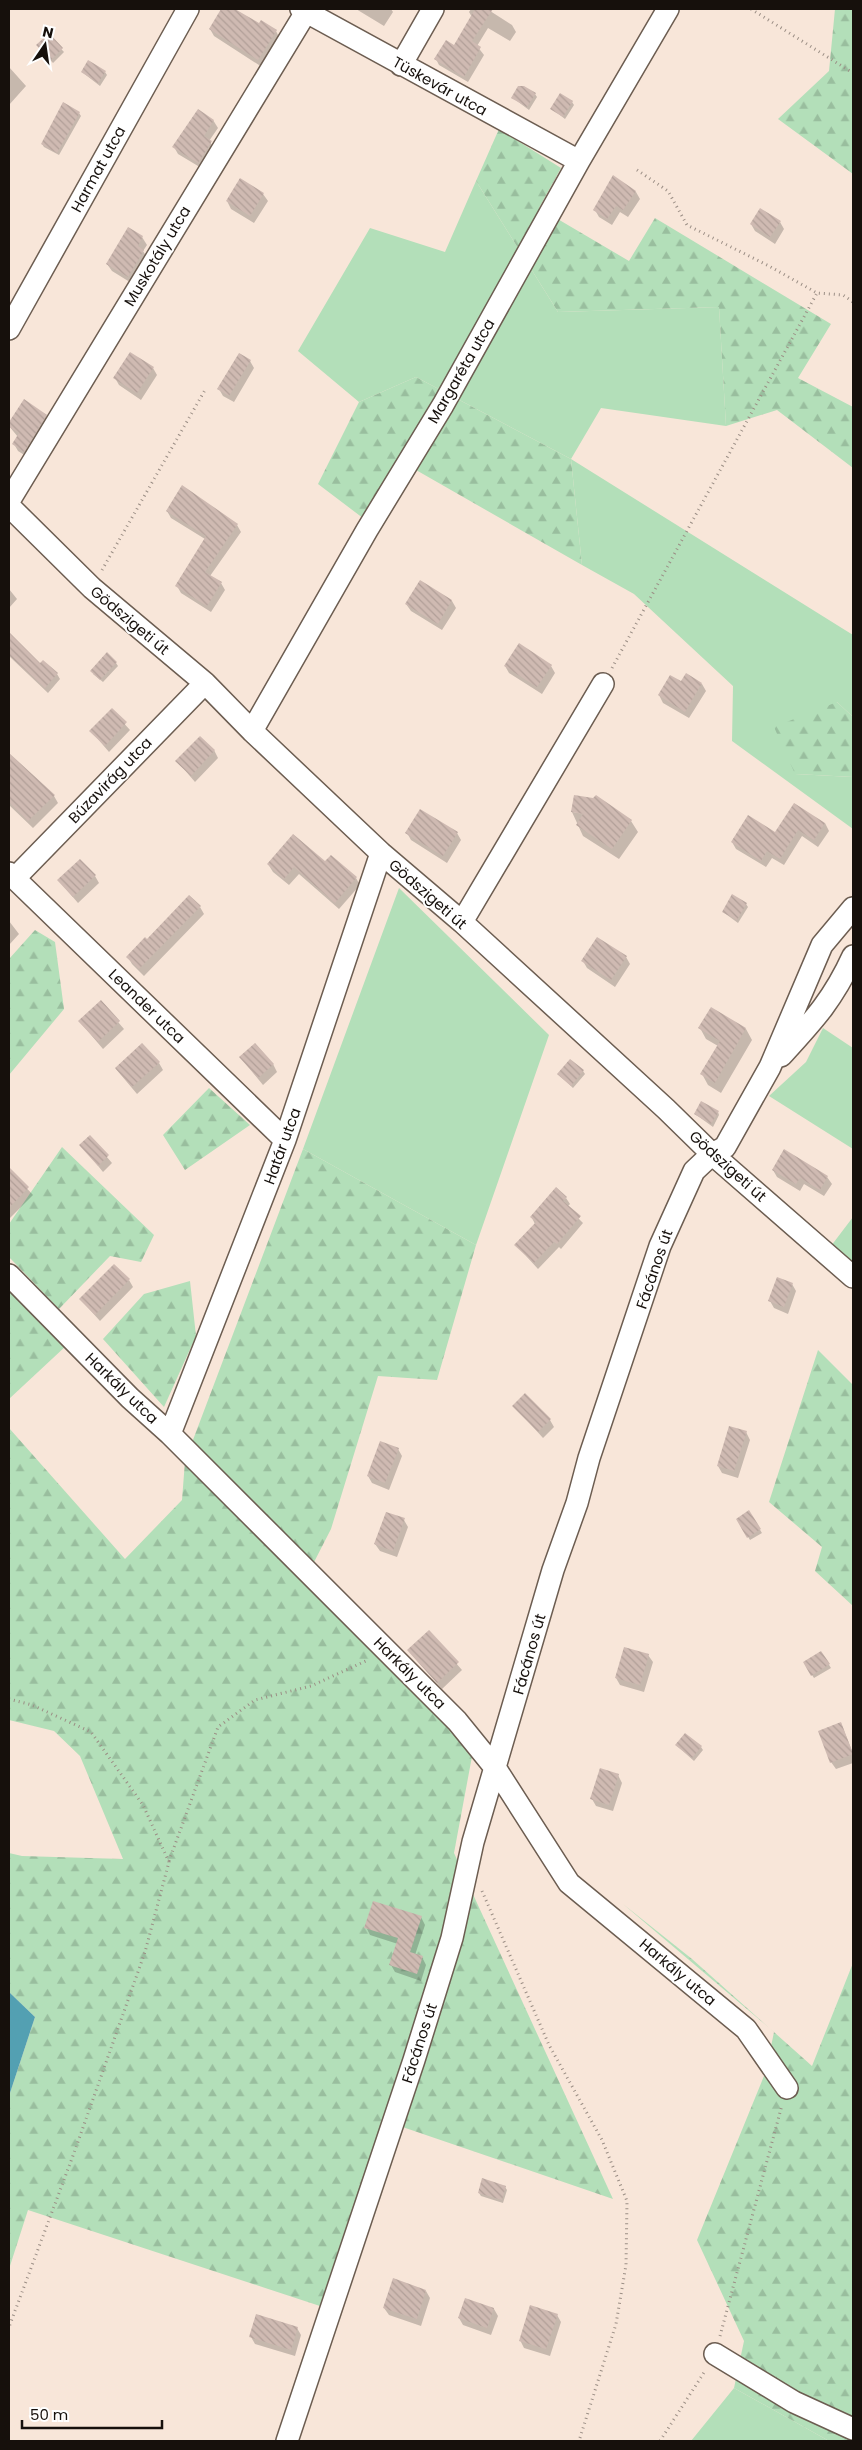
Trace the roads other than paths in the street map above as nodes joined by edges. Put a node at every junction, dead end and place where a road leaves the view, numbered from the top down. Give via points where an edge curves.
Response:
1 (188, 9) edge
2 (433, 9) edge
3 (668, 9) edge
4 (304, 10) edge
5 (401, 64) junction
6 (579, 161) junction
7 (9, 330) edge
8 (9, 501) edge
9 (9, 506) edge
10 (205, 683) junction
11 (603, 684) road end
12 (252, 731) junction
13 (381, 853) junction
14 (12, 875) edge
15 (853, 908) edge
16 (462, 922) junction
17 (853, 956) edge
18 (770, 1067) junction
19 (285, 1140) junction
20 (712, 1154) junction
21 (9, 1275) edge
22 (853, 1277) edge
23 (170, 1434) junction
24 (496, 1769) junction
25 (787, 2088) road end
26 (715, 2354) road end
27 (853, 2429) edge
28 (287, 2441) edge

1 - 7 street, Harmat utca
2 - 5 street
3 - 6 street, Margaréta utca
4 - 5 street, Tüskevár utca
4 - 8 street, Muskotály utca
5 - 6 street, Tüskevár utca
6 - 12 street, Margaréta utca via 443,406 367,530
9 - 10 street, Gödszigeti út via 92,588
10 - 12 street, Gödszigeti út
10 - 14 street, Búzavirág utca
11 - 16 street
12 - 13 street, Gödszigeti út
13 - 16 street, Gödszigeti út
13 - 19 street, Határ utca
14 - 19 street, Leander utca
15 - 18 street, Fácános út via 822,945
16 - 20 street, Gödszigeti út
17 - 18 street via 840,986 819,1015
18 - 20 street, Fácános út via 725,1147
19 - 23 street, Határ utca
20 - 22 street, Gödszigeti út
20 - 24 street, Fácános út via 694,1171 660,1246 588,1458
21 - 23 street, Harkály utca
23 - 24 street, Harkály utca via 457,1720
24 - 25 street, Harkály utca via 569,1883 746,2029
24 - 28 street, Fácános út via 469,1860 452,1938 417,2051
26 - 27 street via 794,2402

